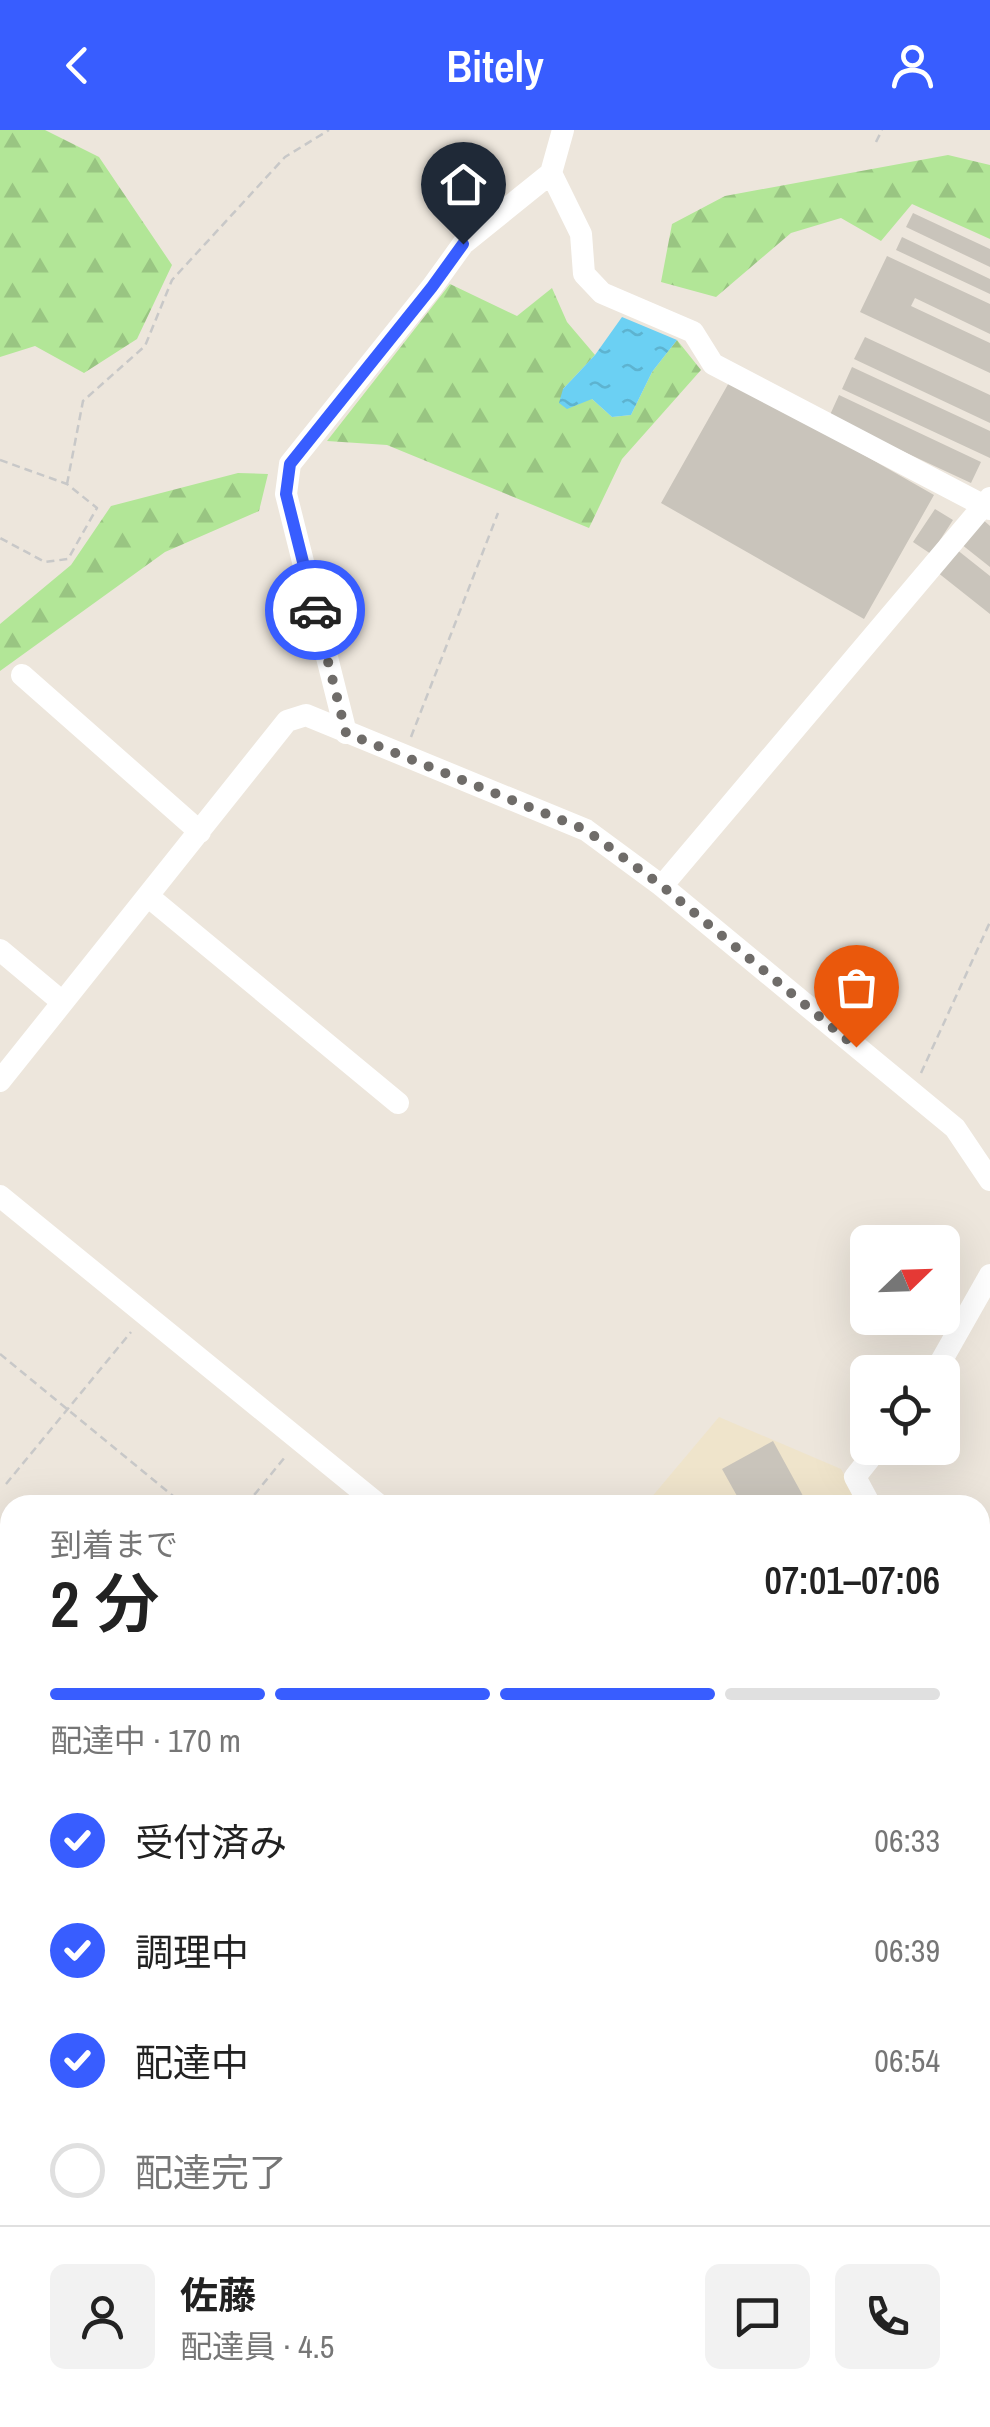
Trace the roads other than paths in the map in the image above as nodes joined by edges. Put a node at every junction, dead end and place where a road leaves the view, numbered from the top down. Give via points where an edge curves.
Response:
1 (564, 130) edge
2 (551, 173) junction
3 (987, 503) edge
4 (22, 675) dead end
5 (346, 733) junction
6 (200, 832) junction
7 (662, 886) junction
8 (149, 897) junction
9 (0, 950) edge
10 (62, 1002) junction
11 (0, 1080) edge
12 (398, 1103) dead end
13 (990, 1180) edge
14 (0, 1196) edge
15 (988, 1287) edge
16 (946, 1355) edge
17 (864, 1465) edge
18 (366, 1495) edge
19 (865, 1495) edge

1 - 2 street
2 - 3 street via 581,234 584,274 602,292 693,332 714,364
2 - 5 street via 463,244 290,464 286,494
3 - 7 street
4 - 6 street
5 - 6 street via 306,715 287,721
5 - 7 street via 586,830
6 - 8 street
7 - 13 street via 954,1128
8 - 10 street
8 - 12 street
9 - 10 street
10 - 11 street
14 - 18 street
15 - 16 street
17 - 19 street via 855,1476

